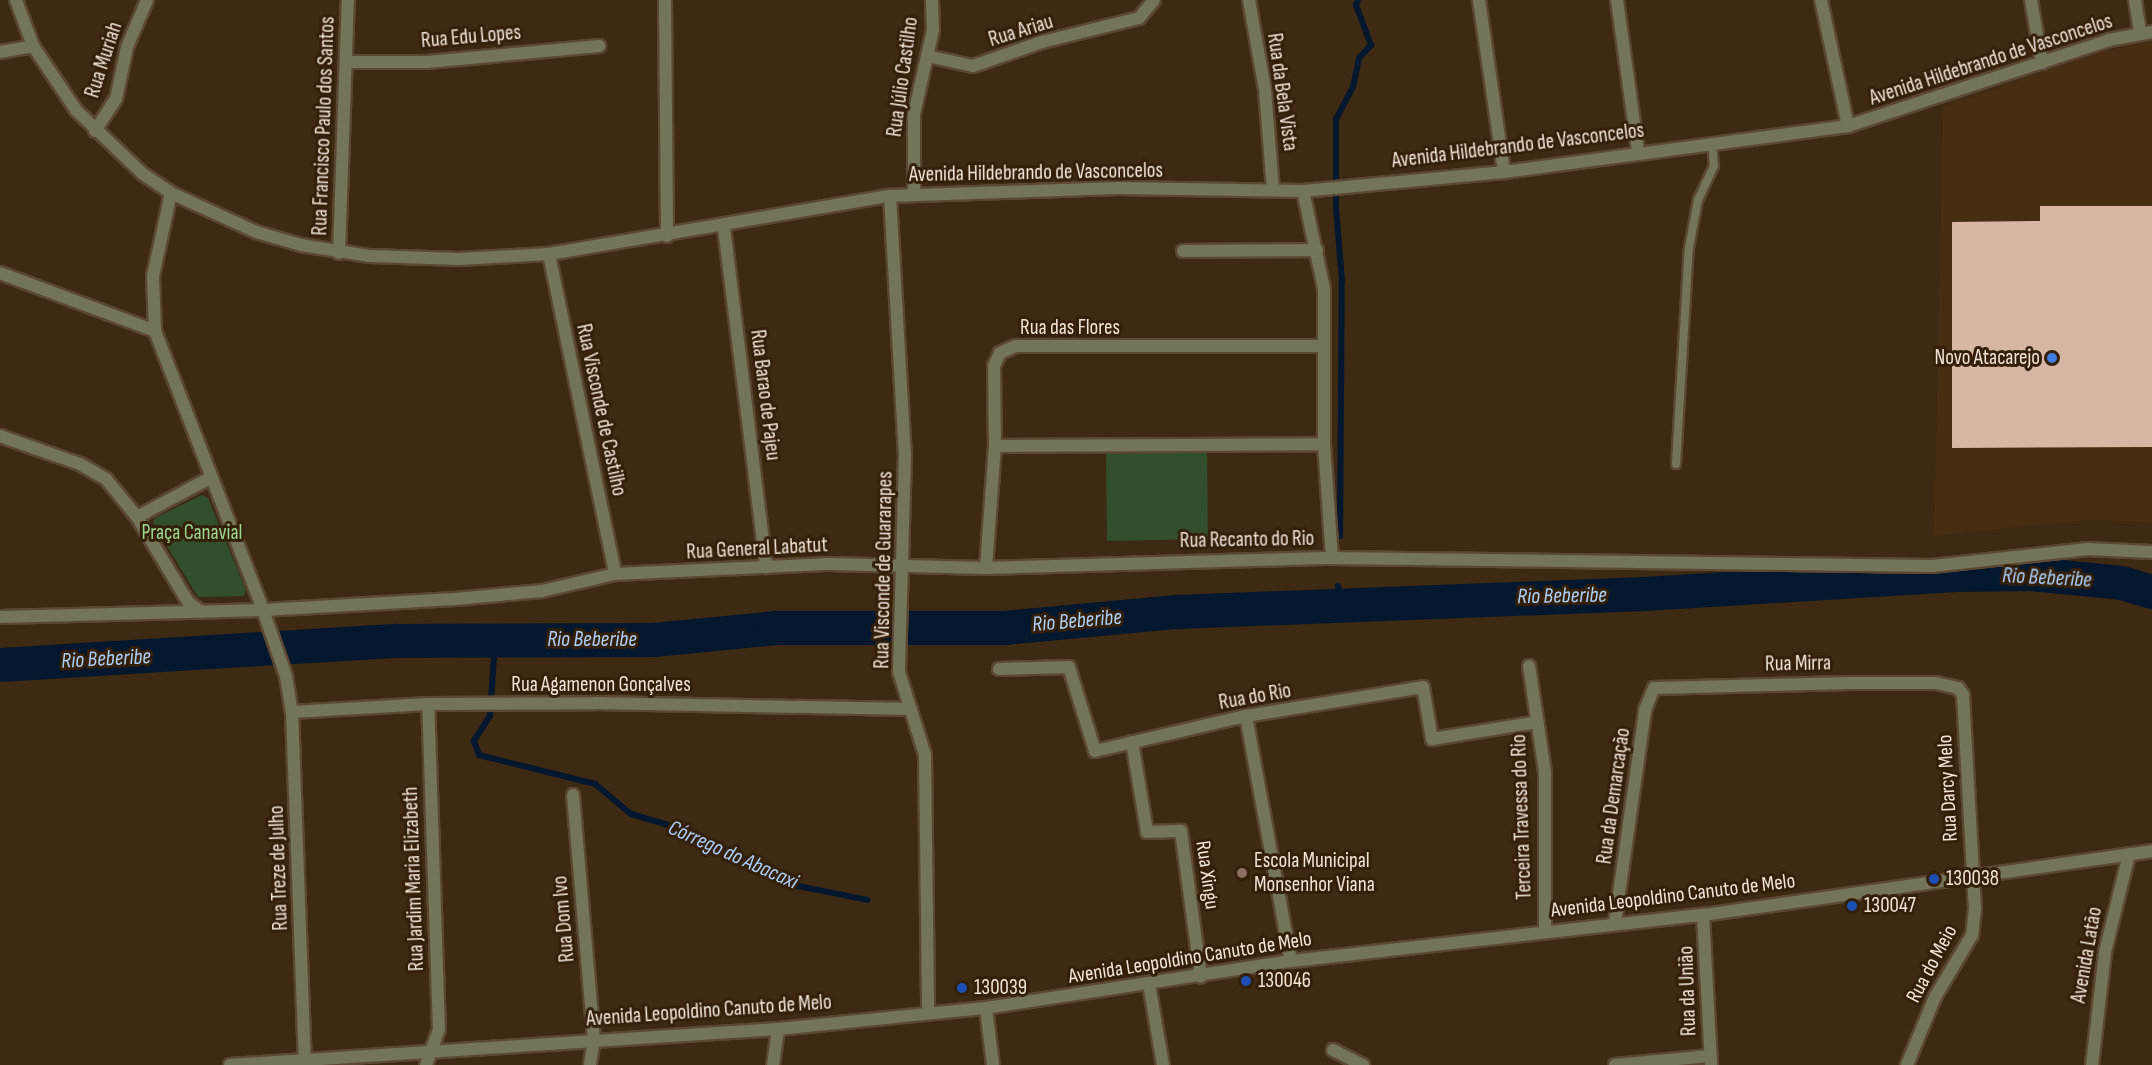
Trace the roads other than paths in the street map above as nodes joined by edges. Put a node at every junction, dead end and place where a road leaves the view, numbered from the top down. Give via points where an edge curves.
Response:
1 (16, 0) edge
2 (147, 0) edge
3 (348, 0) edge
4 (665, 0) edge
5 (932, 0) edge
6 (1154, 0) edge
7 (1249, 0) edge
8 (1479, 0) edge
9 (1617, 0) edge
10 (1821, 0) edge
11 (2031, 0) edge
12 (2135, 0) edge
13 (2146, 32) edge
14 (33, 46) junction
15 (599, 46) dead end
16 (0, 52) edge
17 (927, 56) junction
18 (347, 62) junction
19 (2042, 63) junction
20 (1848, 126) junction
21 (95, 131) junction
22 (1712, 142) junction
23 (1638, 151) junction
24 (1504, 172) junction
25 (1273, 190) junction
26 (1303, 191) junction
27 (171, 193) junction
28 (914, 195) junction
29 (890, 196) junction
30 (724, 228) junction
31 (667, 236) junction
32 (1317, 250) junction
33 (1183, 251) dead end
34 (339, 253) junction
35 (549, 254) junction
36 (0, 273) edge
37 (155, 331) junction
38 (1321, 346) junction
39 (0, 436) edge
40 (1324, 444) junction
41 (995, 446) junction
42 (1676, 464) dead end
43 (210, 478) junction
44 (137, 517) junction
45 (2152, 552) edge
46 (1332, 558) junction
47 (901, 566) junction
48 (766, 567) junction
49 (986, 568) junction
50 (615, 574) junction
51 (263, 610) junction
52 (203, 612) junction
53 (0, 617) edge
54 (1529, 666) dead end
55 (999, 669) dead end
56 (1963, 695) joint
57 (428, 704) junction
58 (911, 709) junction
59 (1646, 710) joint
60 (292, 712) junction
61 (1246, 716) junction
62 (1538, 722) junction
63 (1132, 742) junction
64 (573, 795) dead end
65 (2152, 851) edge
66 (2129, 854) junction
67 (1972, 878) junction
68 (1703, 915) junction
69 (1615, 922) junction
70 (1545, 930) junction
71 (1291, 961) junction
72 (1201, 977) junction
73 (1149, 984) junction
74 (986, 1008) junction
75 (928, 1012) junction
76 (778, 1029) junction
77 (594, 1039) junction
78 (429, 1050) junction
79 (1333, 1050) dead end
80 (305, 1059) junction
81 (1710, 1060) edge
82 (230, 1065) edge
83 (426, 1065) edge
84 (590, 1065) edge
85 (773, 1065) edge
86 (993, 1065) edge
87 (1163, 1065) edge
88 (1363, 1065) edge
89 (1616, 1065) edge
90 (1907, 1065) edge
91 (2092, 1065) edge

1 - 14 street, Avenida Hildebrando de Vasconcelos
2 - 21 street, Rua Muriah via 127,47 116,99
3 - 18 street, Rua Francisco Paulo dos Santos
4 - 31 street
5 - 17 street, Rua Júlio Castilho via 933,30
6 - 17 street, Rua Ariau via 1139,18 1042,42 973,66
7 - 25 street, Rua da Bela Vista via 1265,90
8 - 24 street
9 - 23 street
10 - 20 street
11 - 19 street
12 - 13 street
13 - 19 street, Avenida Hildebrando de Vasconcelos
14 - 16 street
14 - 21 street, Avenida Hildebrando de Vasconcelos
15 - 18 street, Rua Edu Lopes via 427,62
17 - 28 street, Rua Júlio Castilho via 914,114
18 - 34 street, Rua Francisco Paulo dos Santos
19 - 20 street, Avenida Hildebrando de Vasconcelos
20 - 22 street, Avenida Hildebrando de Vasconcelos
21 - 27 street, Avenida Hildebrando de Vasconcelos
22 - 23 street, Avenida Hildebrando de Vasconcelos
22 - 42 lane via 1714,166 1698,200 1689,248
23 - 24 street, Avenida Hildebrando de Vasconcelos
24 - 26 street, Avenida Hildebrando de Vasconcelos
25 - 26 street, Avenida Hildebrando de Vasconcelos
25 - 28 street, Avenida Hildebrando de Vasconcelos via 1118,188
26 - 32 street, Rua Recanto do Rio
27 - 34 street, Avenida Hildebrando de Vasconcelos via 256,232
27 - 37 street, Rua Treze de Julho via 153,276
28 - 29 street, Avenida Hildebrando de Vasconcelos
29 - 30 street, Avenida Hildebrando de Vasconcelos
29 - 47 street, Rua Visconde de Guararapes via 905,454
30 - 31 street, Avenida Hildebrando de Vasconcelos
30 - 48 street, Rua Barao de Pajeu
31 - 35 street, Avenida Hildebrando de Vasconcelos
32 - 33 street
32 - 38 street, Rua Recanto do Rio via 1324,289
34 - 35 street, Avenida Hildebrando de Vasconcelos via 459,259
35 - 50 street, Rua Visconde de Castilho
36 - 37 street
37 - 43 street, Rua Treze de Julho
38 - 40 street, Rua Recanto do Rio
38 - 41 street, Rua das Flores via 1008,348 994,366
39 - 44 street via 80,464 106,479
40 - 41 street
40 - 46 street, Rua Recanto do Rio
41 - 49 street, Rua das Flores
43 - 44 street
43 - 51 street, Rua Treze de Julho
44 - 52 street via 188,602
45 - 46 street via 2088,549 1932,566
46 - 49 street, Rua Recanto do Rio
47 - 48 street, Rua General Labatut
47 - 49 street, Rua Recanto do Rio
47 - 58 street, Rua Visconde de Guararapes via 899,672
48 - 50 street, Rua General Labatut
50 - 51 street, Rua General Labatut via 542,591
51 - 52 street, Rua General Labatut
51 - 60 street, Rua Treze de Julho via 286,676
52 - 53 street, Rua General Labatut
54 - 62 street, Terceira Travessa do Rio
55 - 63 street, Rua do Rio via 1069,667 1095,751
56 - 59 street, Rua Mirra via 1958,688 1936,683 1664,684 1651,692
56 - 67 street, Rua Darcy Melo
57 - 58 street, Rua Agamenon Gonçalves
57 - 60 street, Rua Agamenon Gonçalves
57 - 78 street, Rua Jardim Maria Elizabeth via 439,1030
58 - 75 street, Rua Visconde de Guararapes via 922,737 926,764
59 - 69 street, Rua da Demarcação
60 - 80 street, Rua Treze de Julho
61 - 62 street, Rua do Rio via 1389,697 1423,687 1432,739
61 - 63 street, Rua do Rio
61 - 71 street
62 - 70 street, Terceira Travessa do Rio via 1545,772
63 - 72 street, Rua Xingu via 1147,832 1181,831
64 - 77 street, Rua Dom Ivo
65 - 66 street, Avenida Leopoldino Canuto de Melo
66 - 67 street, Avenida Leopoldino Canuto de Melo
66 - 91 street, Avenida Latão via 2105,952
67 - 68 street, Avenida Leopoldino Canuto de Melo
67 - 90 street, Rua do Meio via 1972,935 1935,997
68 - 69 street, Avenida Leopoldino Canuto de Melo
68 - 81 street, Rua da União
69 - 70 street, Avenida Leopoldino Canuto de Melo
70 - 71 street, Avenida Leopoldino Canuto de Melo
71 - 72 street, Avenida Leopoldino Canuto de Melo
72 - 73 street, Avenida Leopoldino Canuto de Melo
73 - 74 street, Avenida Leopoldino Canuto de Melo
73 - 87 street
74 - 75 street, Avenida Leopoldino Canuto de Melo
74 - 86 street
75 - 76 street, Avenida Leopoldino Canuto de Melo
76 - 77 street, Avenida Leopoldino Canuto de Melo
76 - 85 street
77 - 78 street, Avenida Leopoldino Canuto de Melo
77 - 84 street, Rua Dom Ivo
78 - 80 street, Avenida Leopoldino Canuto de Melo
78 - 83 street, Rua Jardim Maria Elizabeth
79 - 88 street
80 - 82 street, Avenida Leopoldino Canuto de Melo
81 - 89 street

